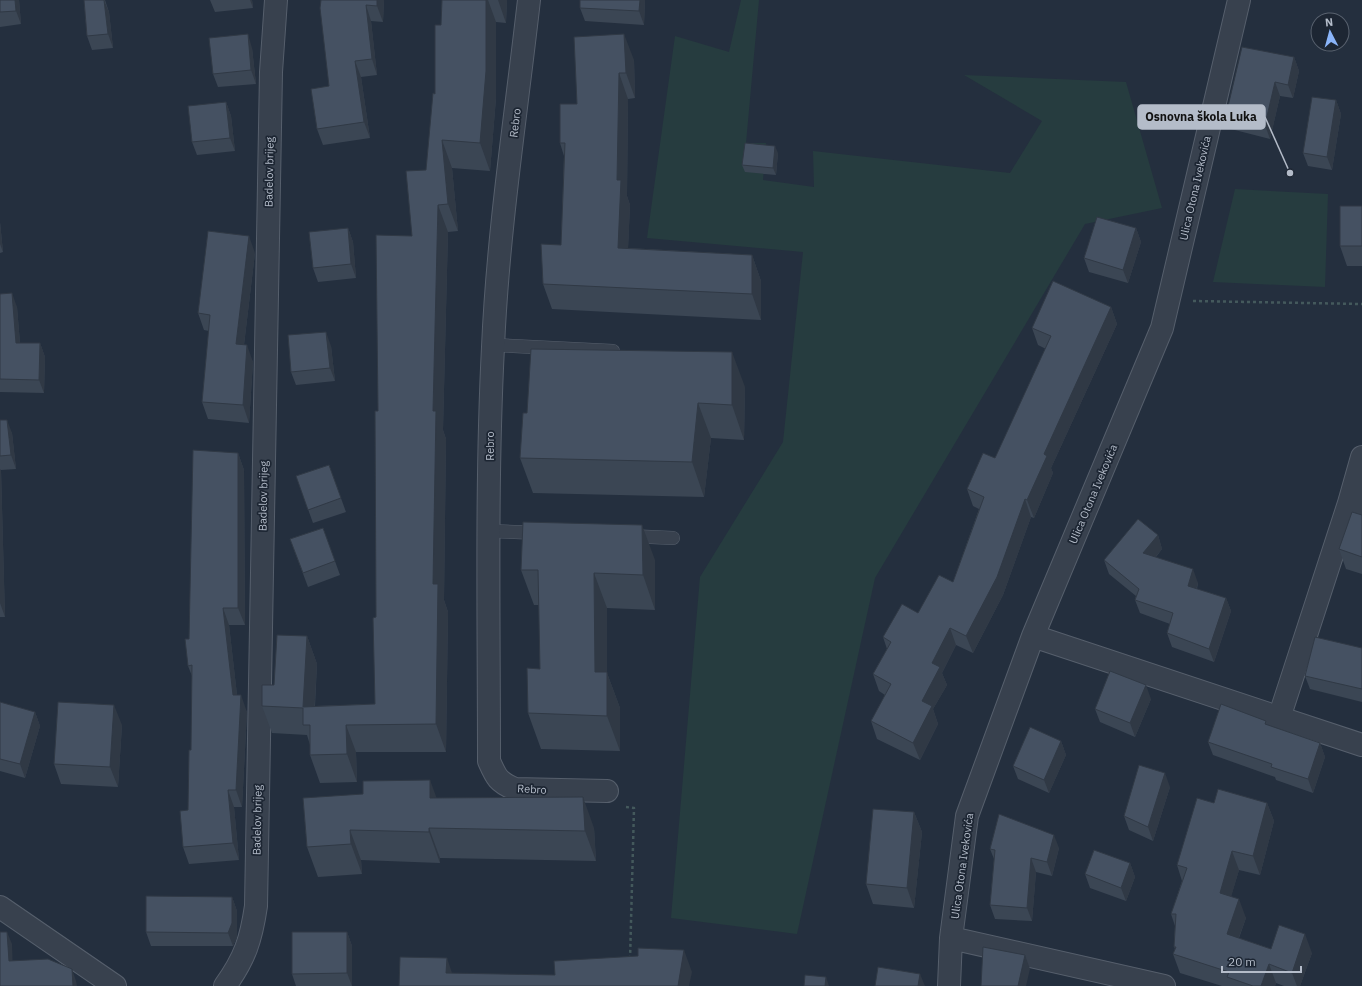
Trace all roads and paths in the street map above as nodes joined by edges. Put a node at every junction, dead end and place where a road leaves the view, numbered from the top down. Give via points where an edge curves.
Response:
1 (276, 0) edge
2 (529, 0) edge
3 (1239, 0) edge
4 (1169, 300) junction
5 (1362, 304) edge
6 (493, 345) junction
7 (624, 351) edge
8 (1362, 457) edge
9 (1355, 506) edge
10 (490, 531) junction
11 (550, 533) edge
12 (619, 536) edge
13 (673, 538) dead end
14 (1033, 636) junction
15 (1279, 718) junction
16 (1362, 745) edge
17 (608, 791) joint
18 (0, 908) edge
19 (952, 938) junction
20 (630, 964) edge
21 (115, 986) edge
22 (225, 986) edge
23 (949, 986) edge
24 (1164, 986) edge

1 - 22 street, Badelov brijeg via 271,80 256,906 251,936 244,956
2 - 6 street, Rebro via 500,254
3 - 4 street, Ulica Otona Ivekovića
4 - 5 path
4 - 14 street, Ulica Otona Ivekovića via 1162,328
6 - 7 lane
6 - 10 street, Rebro
8 - 9 street
9 - 15 street
10 - 11 lane
10 - 17 street, Rebro via 489,761 495,775 503,784 515,789
12 - 13 lane
14 - 15 street
14 - 19 street, Ulica Otona Ivekovića via 967,816
15 - 16 street
17 - 20 path via 608,805 634,808
18 - 21 street
19 - 23 street, Ulica Otona Ivekovića
19 - 24 street

